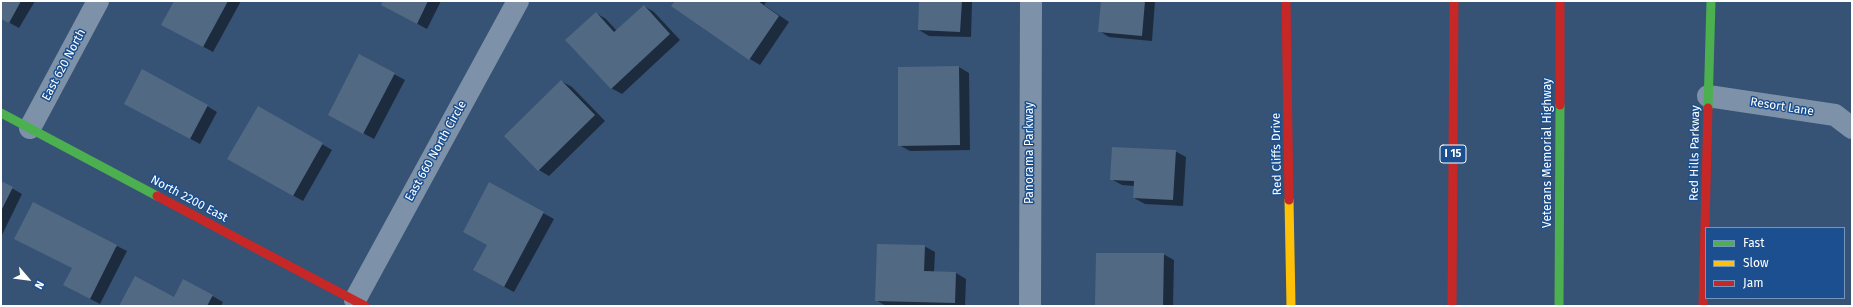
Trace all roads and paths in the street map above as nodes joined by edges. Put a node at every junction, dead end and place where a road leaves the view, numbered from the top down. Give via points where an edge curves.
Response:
1 (98, 1) edge
2 (518, 1) edge
3 (1031, 1) edge
4 (1286, 1) edge
5 (1454, 1) edge
6 (1560, 1) edge
7 (1710, 1) edge
8 (1708, 96) junction
9 (1, 113) edge
10 (30, 128) junction
11 (1852, 128) edge
12 (360, 303) edge
13 (1030, 306) edge
14 (1291, 306) edge
15 (1452, 306) edge
16 (1559, 306) edge
17 (1703, 306) edge

1 - 10 street, East 620 North
2 - 12 street, East 660 North Circle
3 - 13 street, Panorama Parkway
4 - 14 main road, Red Cliffs Drive
5 - 15 main road, I 15
6 - 16 main road, Veterans Memorial Highway
7 - 8 main road, Red Hills Parkway
8 - 11 street, Resort Lane via 1835,115
8 - 17 main road, Red Hills Parkway
9 - 10 main road, North 2200 East
10 - 12 main road, North 2200 East

